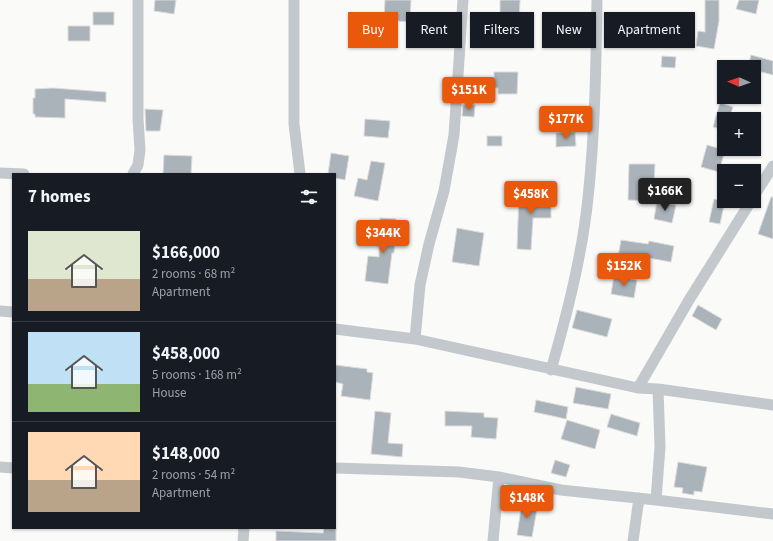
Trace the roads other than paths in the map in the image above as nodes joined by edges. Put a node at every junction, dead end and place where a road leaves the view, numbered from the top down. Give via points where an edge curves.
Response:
1 (138, 0) edge
2 (294, 0) edge
3 (463, 0) edge
4 (597, 0) edge
5 (773, 166) edge
6 (0, 173) edge
7 (134, 173) edge
8 (300, 173) edge
9 (12, 174) edge
10 (761, 185) edge
11 (747, 208) edge
12 (0, 311) edge
13 (12, 312) edge
14 (336, 329) edge
15 (415, 339) junction
16 (551, 370) junction
17 (638, 388) junction
18 (658, 389) junction
19 (773, 405) edge
20 (0, 467) edge
21 (12, 468) edge
22 (336, 468) edge
23 (499, 477) junction
24 (639, 498) junction
25 (656, 500) junction
26 (773, 514) edge
27 (244, 529) edge
28 (243, 541) edge
29 (492, 541) edge
30 (633, 541) edge

1 - 7 street via 140,150 138,165
2 - 8 street via 294,124
3 - 15 street via 454,135 444,191 420,285
4 - 16 street via 588,198 577,267 564,327
5 - 10 street
6 - 9 street
11 - 17 street
12 - 13 street
14 - 15 street
15 - 16 street
16 - 17 street
17 - 18 street
18 - 19 street
18 - 25 street via 660,447
20 - 21 street
22 - 23 street via 459,472
23 - 24 street via 561,490
23 - 29 street
24 - 25 street
24 - 30 street
25 - 26 street
27 - 28 street

